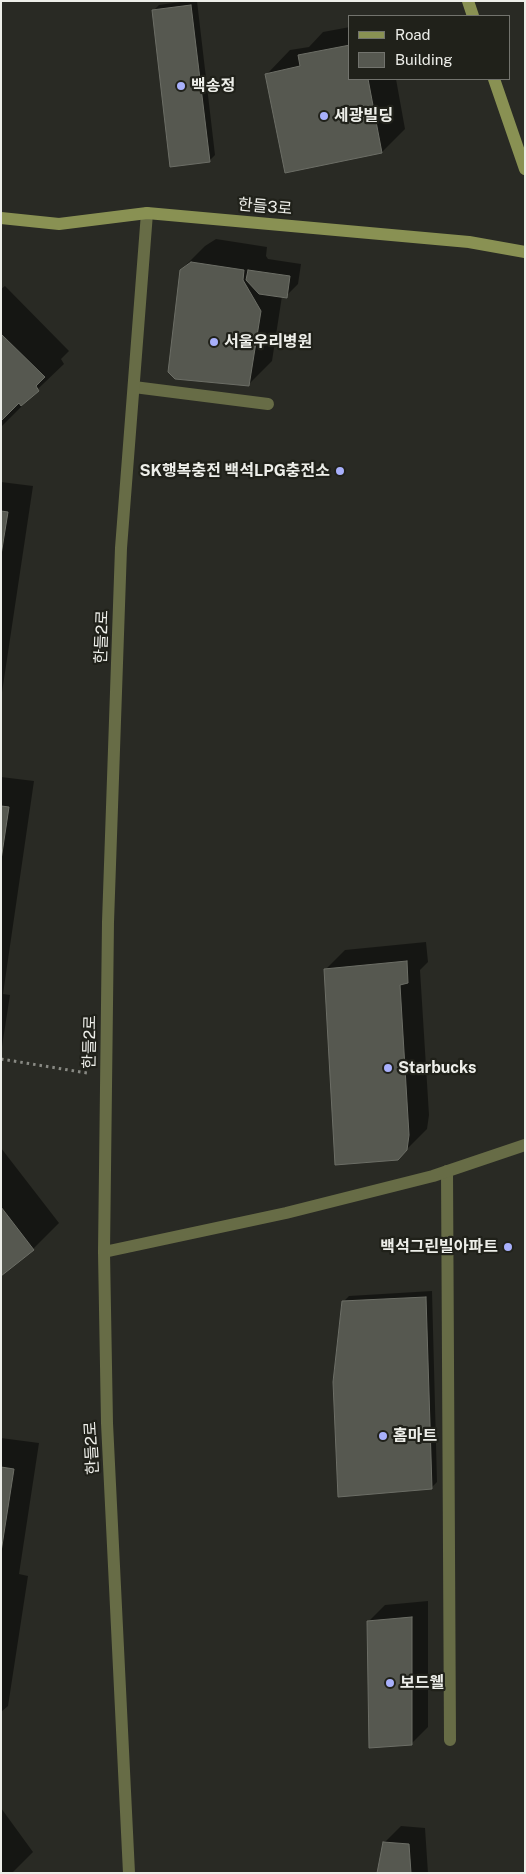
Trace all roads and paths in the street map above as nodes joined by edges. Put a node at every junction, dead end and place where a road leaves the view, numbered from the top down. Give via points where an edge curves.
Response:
1 (468, 1) edge
2 (473, 15) edge
3 (494, 80) edge
4 (525, 169) edge
5 (147, 213) junction
6 (1, 218) edge
7 (525, 252) edge
8 (134, 387) junction
9 (268, 404) dead end
10 (1, 1059) edge
11 (106, 1076) junction
12 (525, 1145) edge
13 (447, 1171) junction
14 (104, 1252) junction
15 (450, 1740) dead end
16 (130, 1873) edge

1 - 2 street
3 - 4 street
5 - 6 street, 한들3로 via 60,224
5 - 7 street, 한들3로 via 469,242
5 - 8 street, 한들2로
8 - 9 street
8 - 11 street, 한들2로 via 121,548
10 - 11 path
11 - 14 street, 한들2로
12 - 13 street
13 - 14 street via 286,1213
13 - 15 street
14 - 16 street, 한들2로 via 107,1423

